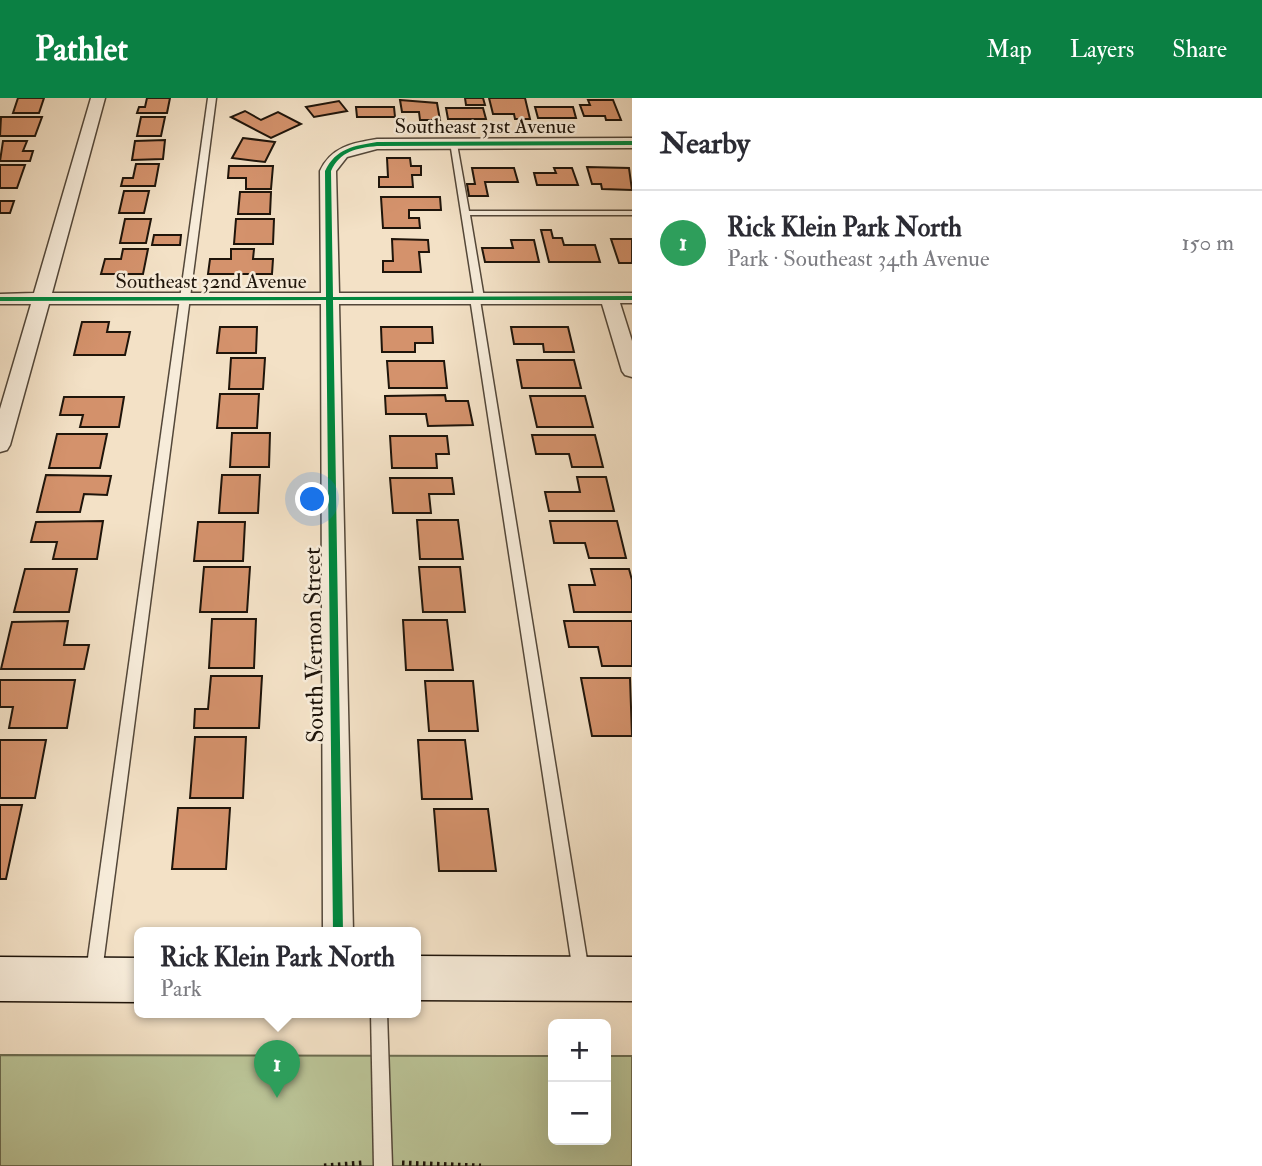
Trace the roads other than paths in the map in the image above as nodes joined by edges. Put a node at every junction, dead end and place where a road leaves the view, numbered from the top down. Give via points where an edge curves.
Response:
1 (98, 98) edge
2 (212, 98) edge
3 (453, 144) junction
4 (632, 144) edge
5 (340, 153) joint
6 (465, 213) junction
7 (632, 213) edge
8 (186, 298) junction
9 (328, 298) junction
10 (477, 298) junction
11 (609, 298) junction
12 (632, 298) edge
13 (0, 299) edge
14 (42, 299) junction
15 (632, 371) edge
16 (0, 445) edge
17 (338, 927) edge
18 (421, 978) edge
19 (0, 979) edge
20 (93, 979) junction
21 (134, 979) edge
22 (583, 979) junction
23 (632, 979) edge
24 (379, 1018) edge
25 (383, 1166) edge

1 - 14 street
2 - 8 lane
3 - 4 street, Southeast 31st Avenue
3 - 5 street, Southeast 31st Avenue via 377,144
3 - 6 lane
5 - 9 street, South Vernon Street via 328,171
6 - 7 lane
6 - 10 lane
8 - 9 street, Southeast 32nd Avenue
8 - 14 street, Southeast 32nd Avenue
8 - 20 lane
9 - 10 street, Southeast 32nd Avenue
9 - 17 street, South Vernon Street
10 - 11 street, Southeast 32nd Avenue
10 - 22 lane
11 - 12 street, Southeast 32nd Avenue
11 - 15 street
13 - 14 street, Southeast 32nd Avenue
14 - 16 street
18 - 22 main road
19 - 20 main road
20 - 21 main road
22 - 23 main road
24 - 25 lane

